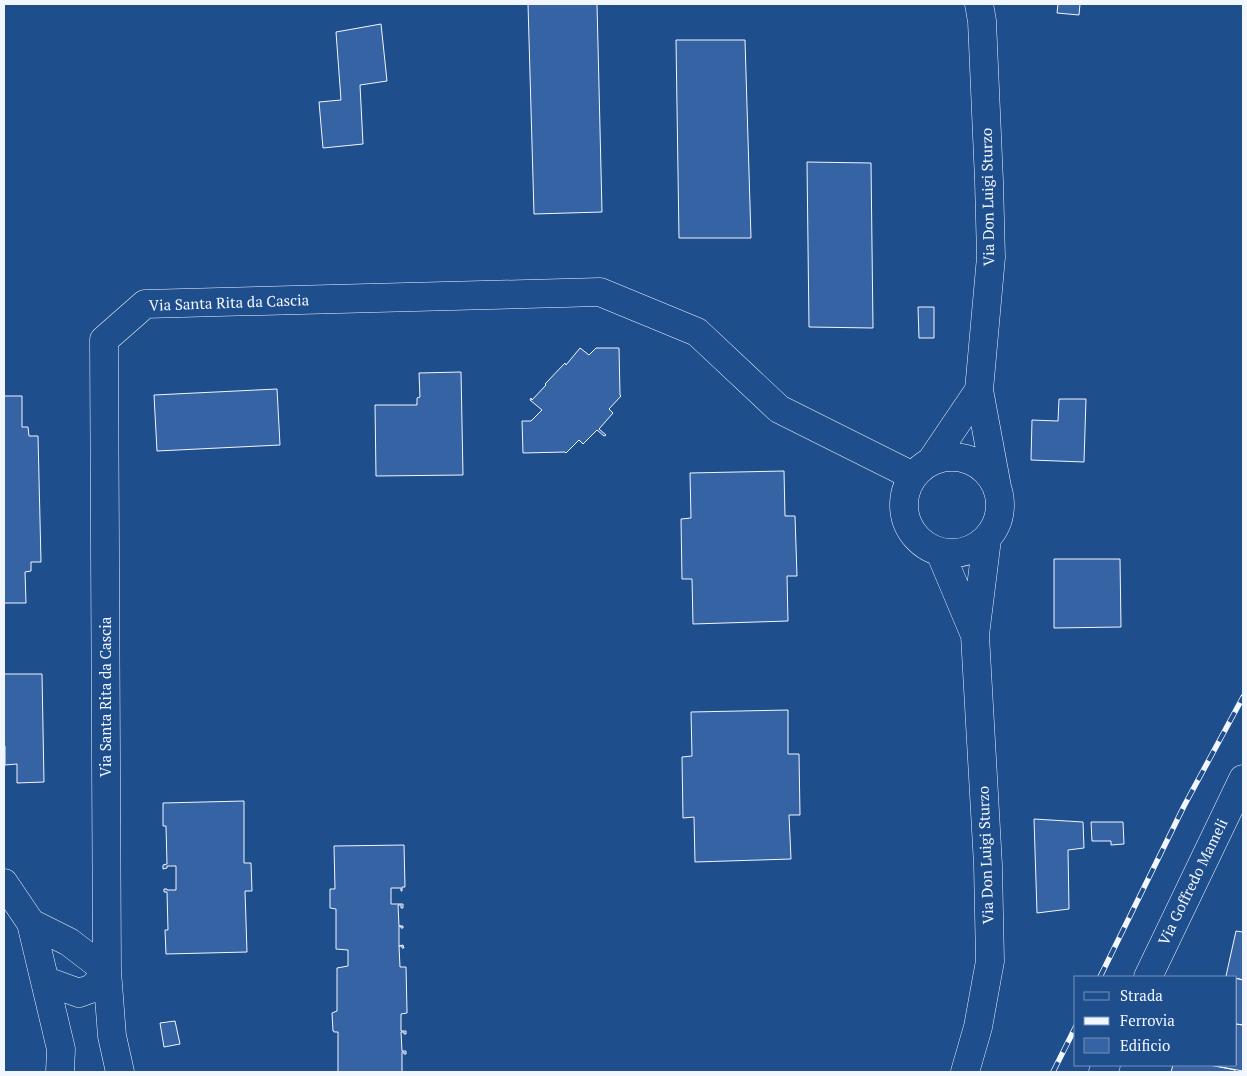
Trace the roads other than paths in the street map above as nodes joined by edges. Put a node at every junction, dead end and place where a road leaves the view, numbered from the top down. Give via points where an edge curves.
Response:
1 (979, 4) edge
2 (979, 390) junction
3 (922, 468) junction
4 (997, 487) junction
5 (987, 540) junction
6 (940, 552) junction
7 (975, 635) junction
8 (1242, 785) edge
9 (4, 883) edge
10 (31, 923) junction
11 (107, 971) junction
12 (1148, 976) edge
13 (46, 981) junction
14 (60, 1072) edge
15 (120, 1072) edge
16 (965, 1072) edge

1 - 2 street, Via Don Luigi Sturzo via 983,31 991,257
2 - 3 street, Via Don Luigi Sturzo
2 - 4 street, Via Don Luigi Sturzo
3 - 4 street via 947,457 963,458 977,463
3 - 6 street, Via Don Luigi Sturzo via 906,490 903,505 906,521 925,546
3 - 11 street, Via Santa Rita da Cascia via 779,409 697,332 600,292 145,304 104,340
4 - 5 street, Via Don Luigi Sturzo via 1000,515
5 - 6 street via 973,549 957,553
5 - 7 street, Via Don Luigi Sturzo
6 - 7 street, Via Don Luigi Sturzo
7 - 16 street, Via Don Luigi Sturzo via 990,961 978,1027
8 - 12 street, Via Goffredo Mameli
9 - 10 street
10 - 11 street via 69,942
10 - 13 street
11 - 13 street via 93,988 79,994
11 - 15 street, Via Santa Rita da Cascia via 112,1036
13 - 14 street via 61,1049

